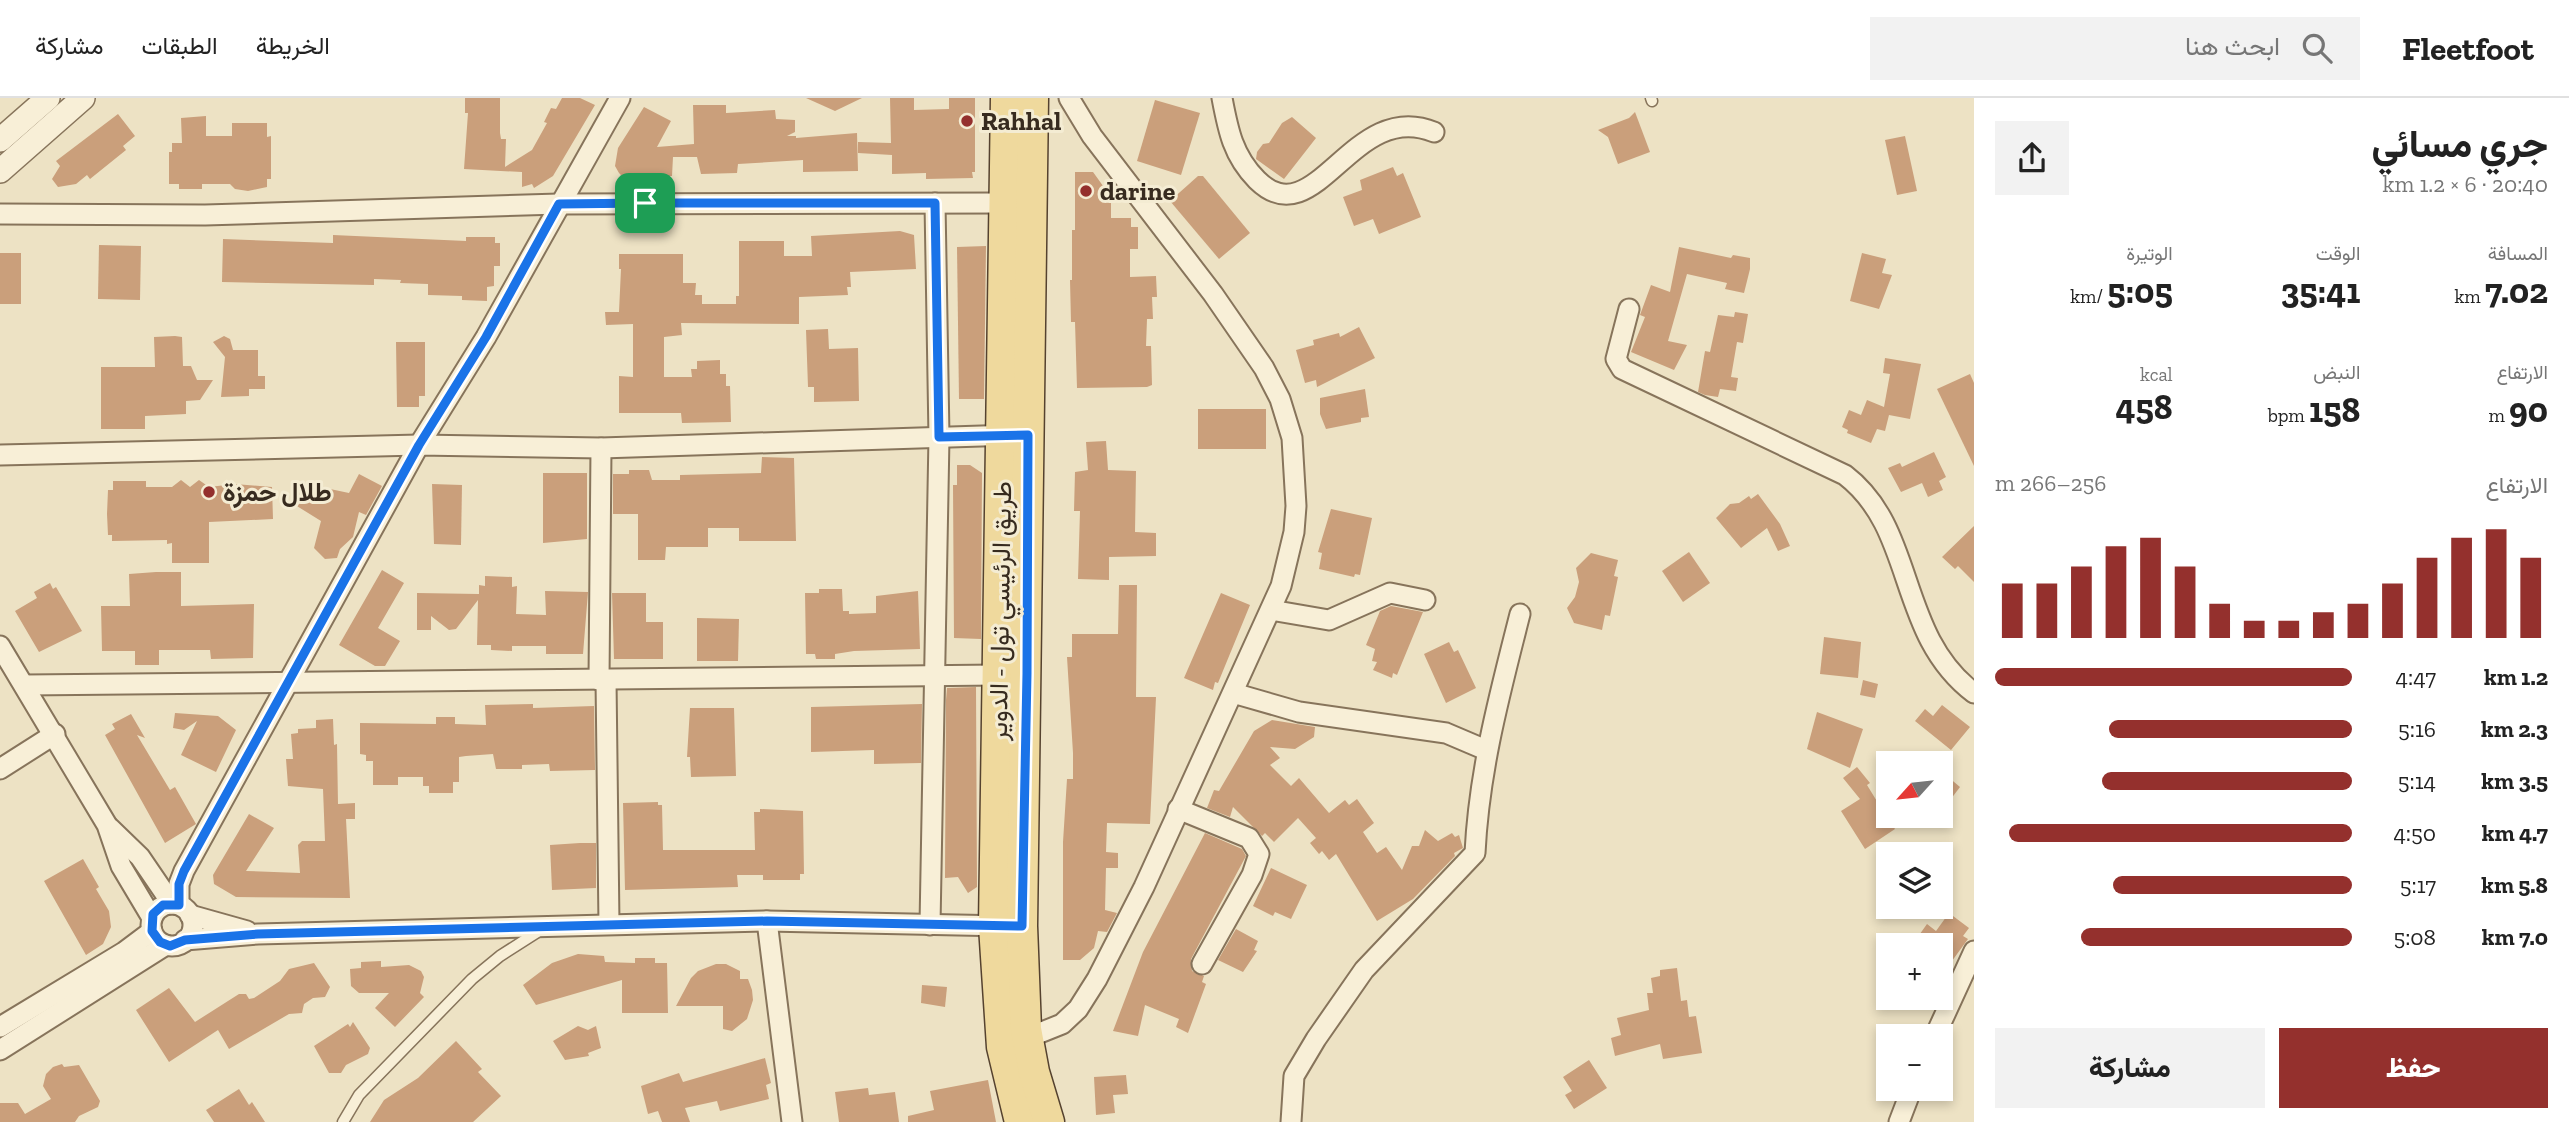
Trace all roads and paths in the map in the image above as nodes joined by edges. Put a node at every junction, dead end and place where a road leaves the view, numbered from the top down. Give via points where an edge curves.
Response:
1 (83, 98) edge
2 (620, 98) edge
3 (1006, 98) edge
4 (1033, 98) edge
5 (1069, 98) edge
6 (1222, 98) edge
7 (55, 103) edge
8 (1387, 111) dead end
9 (1349, 130) dead end
10 (1434, 132) dead end
11 (0, 140) edge
12 (0, 171) edge
13 (935, 203) junction
14 (1004, 203) junction
15 (559, 204) junction
16 (0, 214) edge
17 (1629, 309) dead end
18 (1015, 435) junction
19 (939, 437) junction
20 (419, 445) junction
21 (601, 448) junction
22 (0, 455) edge
23 (1424, 600) dead end
24 (1271, 610) junction
25 (1520, 614) dead end
26 (0, 646) edge
27 (936, 676) junction
28 (998, 676) junction
29 (603, 680) junction
30 (289, 684) junction
31 (24, 685) junction
32 (1233, 693) junction
33 (1974, 693) edge
34 (55, 734) junction
35 (1486, 750) junction
36 (0, 769) edge
37 (1178, 809) junction
38 (107, 825) junction
39 (181, 908) junction
40 (767, 921) junction
41 (610, 924) junction
42 (930, 925) junction
43 (547, 926) junction
44 (1008, 926) junction
45 (156, 931) junction
46 (258, 934) junction
47 (185, 940) junction
48 (1974, 951) edge
49 (1202, 964) dead end
50 (1941, 1024) edge
51 (0, 1027) edge
52 (1027, 1038) junction
53 (0, 1050) edge
54 (1907, 1101) edge
55 (343, 1122) edge
56 (792, 1122) edge
57 (1020, 1122) edge
58 (1049, 1122) edge
59 (1291, 1122) edge
60 (1899, 1122) edge

1 - 7 street
2 - 15 street
3 - 14 main road, طريق الرئيسي تول - الدوير
4 - 18 main road, طريق الرئيسي تول - الدوير
5 - 24 street via 1092,136 1240,331 1280,400 1292,438 1296,506 1289,557
6 - 9 street via 1230,141 1238,156 1265,188 1276,191 1301,185
7 - 11 street
7 - 12 street
8 - 10 street via 1413,114
13 - 14 street
13 - 15 street
13 - 19 street
14 - 18 main road, طريق الرئيسي تول - الدوير
15 - 16 street via 205,215
15 - 20 street via 486,337
17 - 33 street via 1616,359 1622,369 1857,484 1893,543 1927,639 1950,672
18 - 19 street
18 - 28 main road, طريق الرئيسي تول - الدوير
18 - 44 main road, طريق الرئيسي تول - الدوير via 1027,673
19 - 21 street
19 - 27 street
20 - 21 street
20 - 22 street
20 - 30 street
21 - 29 street
23 - 24 street via 1390,593 1329,620
24 - 32 street
25 - 35 street
26 - 31 street
27 - 28 street
27 - 29 street
27 - 42 street
28 - 44 main road, طريق الرئيسي تول - الدوير
29 - 30 street
29 - 41 street
30 - 31 street
30 - 39 street via 184,871 179,884
31 - 34 street
32 - 35 street via 1299,712 1447,733
32 - 37 street
34 - 36 street
34 - 38 street
35 - 59 street via 1475,853 1364,970 1316,1039 1294,1076
37 - 49 street via 1250,838 1259,854
37 - 52 street via 1149,878 1078,1009 1062,1024
38 - 39 street
38 - 45 street via 121,866
39 - 45 street via 159,908
39 - 46 street
39 - 47 street via 192,929
40 - 41 street
40 - 42 street
40 - 56 street
41 - 43 street
42 - 44 street
43 - 46 street
43 - 55 lane via 472,979 359,1095
44 - 52 main road, طريق الرئيسي تول - الدوير
44 - 57 main road, طريق الرئيسي تول - الدوير via 1002,1047
45 - 47 street via 178,945
45 - 51 street
45 - 53 street
46 - 47 street
48 - 50 street
52 - 58 main road, طريق الرئيسي تول - الدوير
54 - 60 street

